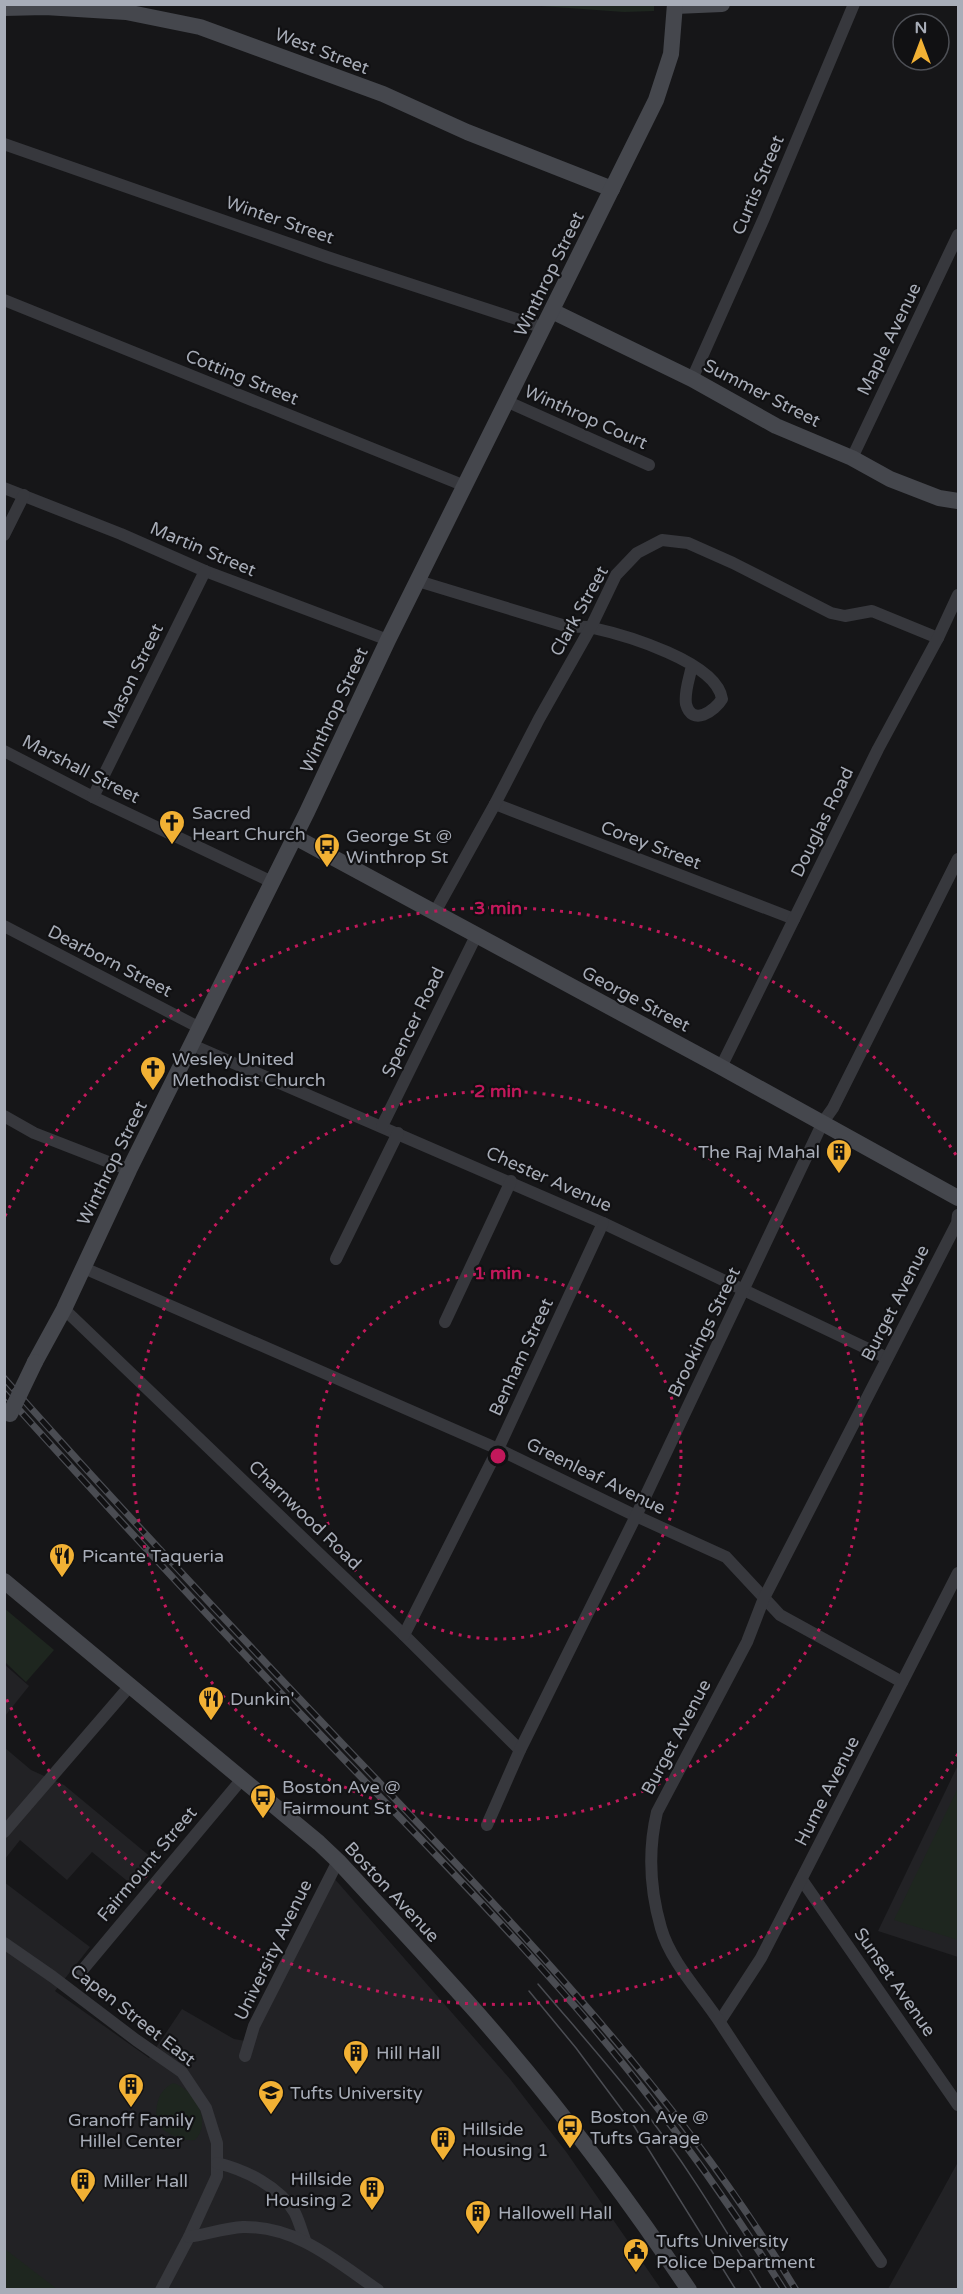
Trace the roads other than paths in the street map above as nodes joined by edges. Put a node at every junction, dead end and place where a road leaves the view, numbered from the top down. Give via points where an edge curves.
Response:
1 (722, 4) edge
2 (854, 4) edge
3 (675, 5) edge
4 (4, 8) edge
5 (4, 144) edge
6 (612, 189) junction
7 (958, 236) edge
8 (4, 300) edge
9 (552, 311) junction
10 (544, 328) junction
11 (692, 379) junction
12 (508, 402) junction
13 (852, 458) junction
14 (649, 465) dead end
15 (465, 486) junction
16 (4, 488) edge
17 (24, 495) junction
18 (958, 501) edge
19 (4, 535) edge
20 (205, 571) junction
21 (417, 581) junction
22 (958, 595) edge
23 (591, 627) junction
24 (938, 638) junction
25 (388, 640) junction
26 (692, 665) dead end
27 (4, 751) edge
28 (93, 797) junction
29 (495, 804) junction
30 (295, 837) junction
31 (958, 859) edge
32 (272, 882) junction
33 (435, 912) junction
34 (794, 919) junction
35 (4, 926) edge
36 (477, 934) junction
37 (200, 1028) junction
38 (192, 1045) junction
39 (721, 1067) junction
40 (4, 1116) edge
41 (823, 1122) junction
42 (382, 1126) junction
43 (398, 1133) junction
44 (129, 1170) junction
45 (511, 1181) junction
46 (958, 1198) edge
47 (958, 1215) edge
48 (603, 1223) junction
49 (336, 1259) dead end
50 (84, 1268) junction
51 (745, 1290) junction
52 (64, 1309) junction
53 (445, 1322) dead end
54 (887, 1358) junction
55 (7, 1420) edge
56 (498, 1449) junction
57 (636, 1516) junction
58 (958, 1573) edge
59 (4, 1581) edge
60 (764, 1598) junction
61 (404, 1635) junction
62 (902, 1682) junction
63 (129, 1687) junction
64 (519, 1749) junction
65 (242, 1779) junction
66 (487, 1825) dead end
67 (4, 1832) edge
68 (338, 1861) junction
69 (802, 1880) junction
70 (4, 1943) edge
71 (80, 1972) dead end
72 (720, 2021) junction
73 (244, 2056) dead end
74 (958, 2105) edge
75 (217, 2163) junction
76 (189, 2237) junction
77 (305, 2240) junction
78 (881, 2262) dead end
79 (161, 2289) edge
80 (378, 2289) edge
81 (689, 2289) edge

1 - 3 street
2 - 11 street, Curtis Street
3 - 6 street, Winthrop Street via 671,54 661,87
4 - 6 street, West Street via 126,12 200,27 383,94 466,132
5 - 10 street, Winter Street
6 - 9 street, Winthrop Street
7 - 13 street, Maple Avenue
8 - 15 street, Cotting Street
9 - 10 street, Winthrop Street
9 - 11 street, Summer Street
10 - 12 street, Winthrop Street
11 - 13 street, Summer Street via 776,426
12 - 14 street, Winthrop Court
12 - 15 street, Winthrop Street
13 - 18 street, Summer Street via 890,479
15 - 21 street, Winthrop Street
16 - 17 street, Martin Street
17 - 19 street
17 - 20 street, Martin Street
20 - 25 street, Martin Street
20 - 28 street, Mason Street
21 - 23 street via 570,627
21 - 25 street, Winthrop Street
22 - 24 street, Douglas Road
23 - 24 street, Clark Street via 616,575 637,553 662,540 688,543 831,613 845,616 872,611
23 - 26 street via 674,653
23 - 29 street, Clark Street
24 - 34 street, Douglas Road
25 - 30 street, Winthrop Street
27 - 28 street, Marshall Street
28 - 32 street, Marshall Street
29 - 33 street, Clark Street
29 - 34 street, Corey Street
30 - 32 street, Winthrop Street
30 - 33 street, George Street
31 - 41 street, Brookings Street via 839,1098
32 - 37 street, Winthrop Street
33 - 36 street, George Street
34 - 39 street, Douglas Road
35 - 37 street, Dearborn Street
36 - 39 street, George Street
36 - 42 street, Spencer Road
37 - 38 street, Winthrop Street
38 - 42 street, Chester Avenue
38 - 44 street, Winthrop Street
39 - 41 street, George Street
40 - 44 street via 34,1133
41 - 46 street, George Street
41 - 51 street, Brookings Street
42 - 43 street, Chester Avenue
43 - 45 street, Chester Avenue
43 - 49 street
44 - 50 street, Winthrop Street
45 - 48 street, Chester Avenue
45 - 53 street
47 - 54 street, Burget Avenue
48 - 51 street, Chester Avenue
48 - 56 street, Benham Street
50 - 52 street, Winthrop Street
50 - 56 street, Greenleaf Avenue
51 - 54 street, Chester Avenue
51 - 57 street, Brookings Street
52 - 55 street, Winthrop Street, bridge
52 - 61 street, Charnwood Road
54 - 60 street, Burget Avenue
56 - 57 street, Greenleaf Avenue
56 - 61 street, Benham Street
57 - 60 street, Greenleaf Avenue via 726,1557
57 - 64 street, Brookings Street
58 - 62 street, Hume Avenue
59 - 63 street, Boston Avenue
60 - 62 street, Greenleaf Avenue via 780,1615
60 - 72 street, Burget Avenue via 747,1641 657,1812 652,1833 652,1886 661,1930 681,1969
61 - 64 street, Charnwood Road
62 - 69 street, Hume Avenue
63 - 65 street, Boston Avenue
63 - 67 street
64 - 66 street, Brookings Street
65 - 68 street, Boston Avenue
65 - 71 street, Fairmount Street
68 - 73 street, University Avenue via 254,2026
68 - 81 street, Boston Avenue via 480,2015 540,2087
69 - 72 street, Hume Avenue via 761,1958
69 - 74 street, Sunset Avenue
70 - 75 street, Capen Street East via 182,2072 206,2108 217,2143
72 - 78 street, Burget Avenue via 783,2121
75 - 76 street, Capen Street East via 217,2176
75 - 77 street via 269,2184 295,2213
76 - 77 street via 241,2227 286,2232
76 - 79 street, Capen Street East
77 - 80 street

